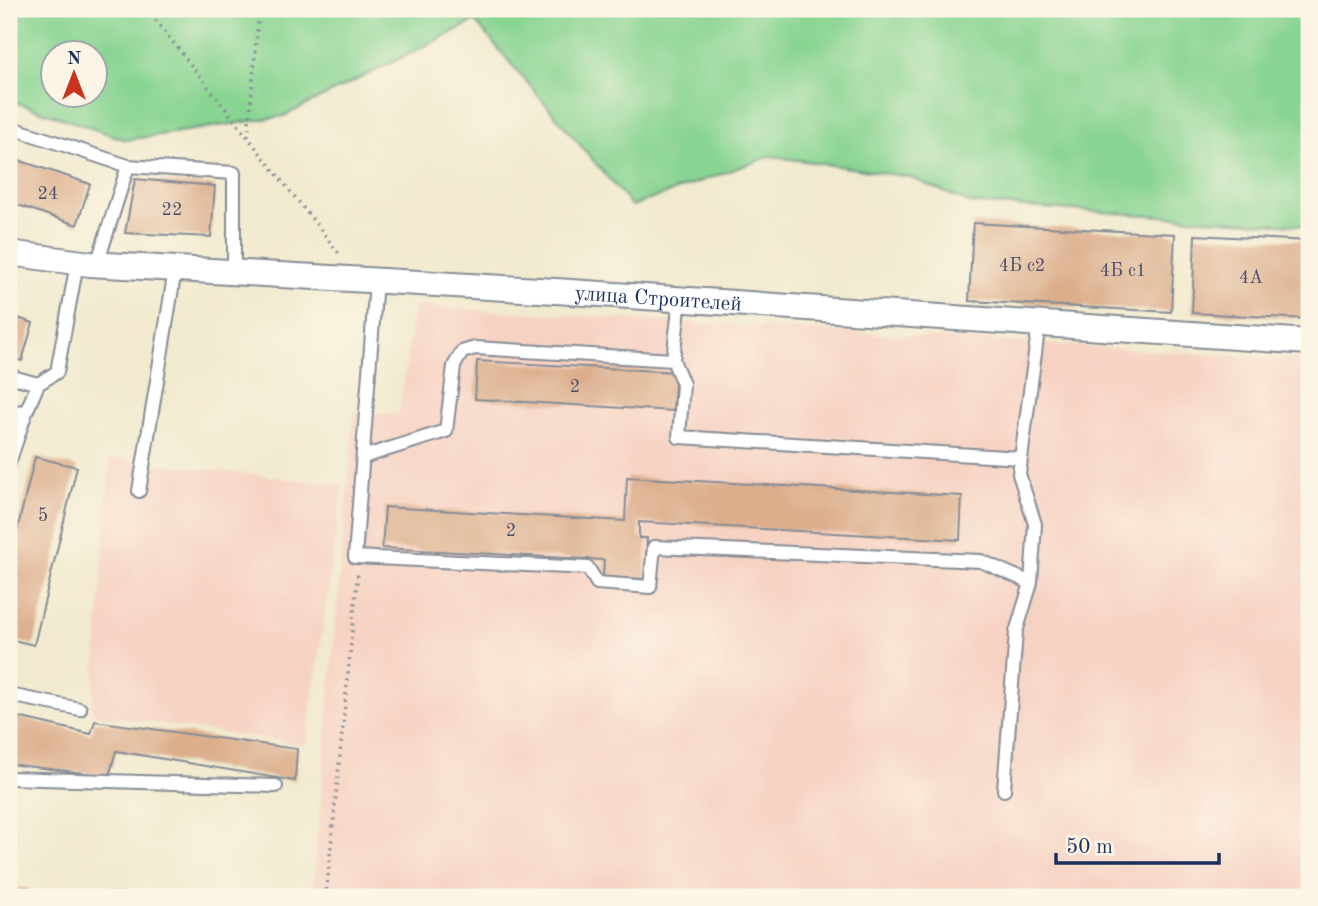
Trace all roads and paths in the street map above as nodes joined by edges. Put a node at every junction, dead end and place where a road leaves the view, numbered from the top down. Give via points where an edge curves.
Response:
1 (147, 9) edge
2 (259, 9) edge
3 (9, 127) edge
4 (247, 137) junction
5 (128, 166) junction
6 (9, 253) edge
7 (87, 264) junction
8 (175, 270) junction
9 (234, 273) junction
10 (368, 280) junction
11 (680, 299) junction
12 (1039, 323) junction
13 (1309, 342) edge
14 (673, 360) junction
15 (9, 376) edge
16 (38, 384) junction
17 (9, 411) edge
18 (26, 412) junction
19 (363, 457) junction
20 (1021, 457) junction
21 (9, 463) edge
22 (139, 491) dead end
23 (360, 557) junction
24 (1031, 583) junction
25 (9, 695) edge
26 (80, 709) dead end
27 (9, 778) edge
28 (276, 786) dead end
29 (1004, 790) dead end
30 (326, 897) edge

1 - 4 path
2 - 4 path
3 - 5 lane
4 - 10 path
5 - 7 lane
5 - 9 lane via 234,173
6 - 7 street, улица Строителей
7 - 8 street, улица Строителей
7 - 16 lane via 57,372
8 - 9 street, улица Строителей
8 - 22 lane
9 - 10 street, улица Строителей
10 - 11 street, улица Строителей
10 - 19 lane
11 - 12 street, улица Строителей
11 - 14 lane
12 - 13 street, улица Строителей
12 - 20 lane
14 - 19 lane via 475,348 461,352 454,366 446,431
14 - 20 lane via 682,384 679,437
15 - 16 lane
16 - 18 lane
17 - 18 lane
18 - 21 lane
19 - 23 lane via 355,557
20 - 24 lane via 1019,474 1035,524
23 - 24 lane via 588,568 597,583 650,587 654,547 981,561
23 - 30 path
24 - 29 lane via 1016,632
25 - 26 lane
27 - 28 lane

